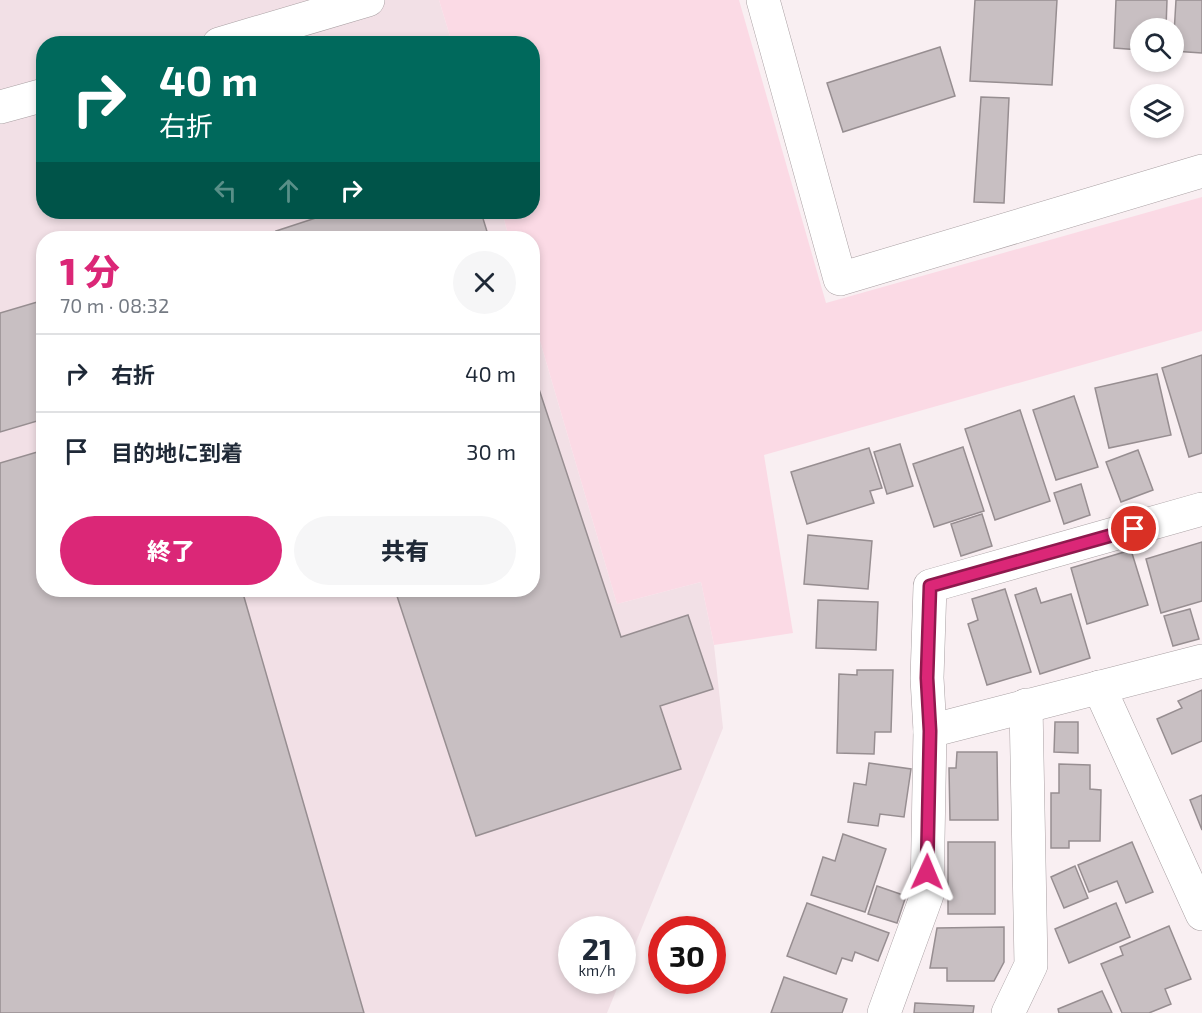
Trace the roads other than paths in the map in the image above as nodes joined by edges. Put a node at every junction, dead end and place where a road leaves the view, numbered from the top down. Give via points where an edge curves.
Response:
1 (368, 0) edge
2 (763, 0) edge
3 (246, 36) edge
4 (36, 97) edge
5 (0, 107) edge
6 (1202, 171) edge
7 (1202, 509) edge
8 (1202, 661) edge
9 (1099, 687) junction
10 (1026, 705) junction
11 (930, 731) junction
12 (1202, 915) edge
13 (884, 1013) edge
14 (1008, 1013) edge

1 - 3 street
2 - 6 street via 840,279
4 - 5 street
7 - 11 street via 930,586
8 - 9 street
9 - 10 street
9 - 12 street
10 - 11 street
10 - 14 street via 1031,965
11 - 13 street via 927,895

